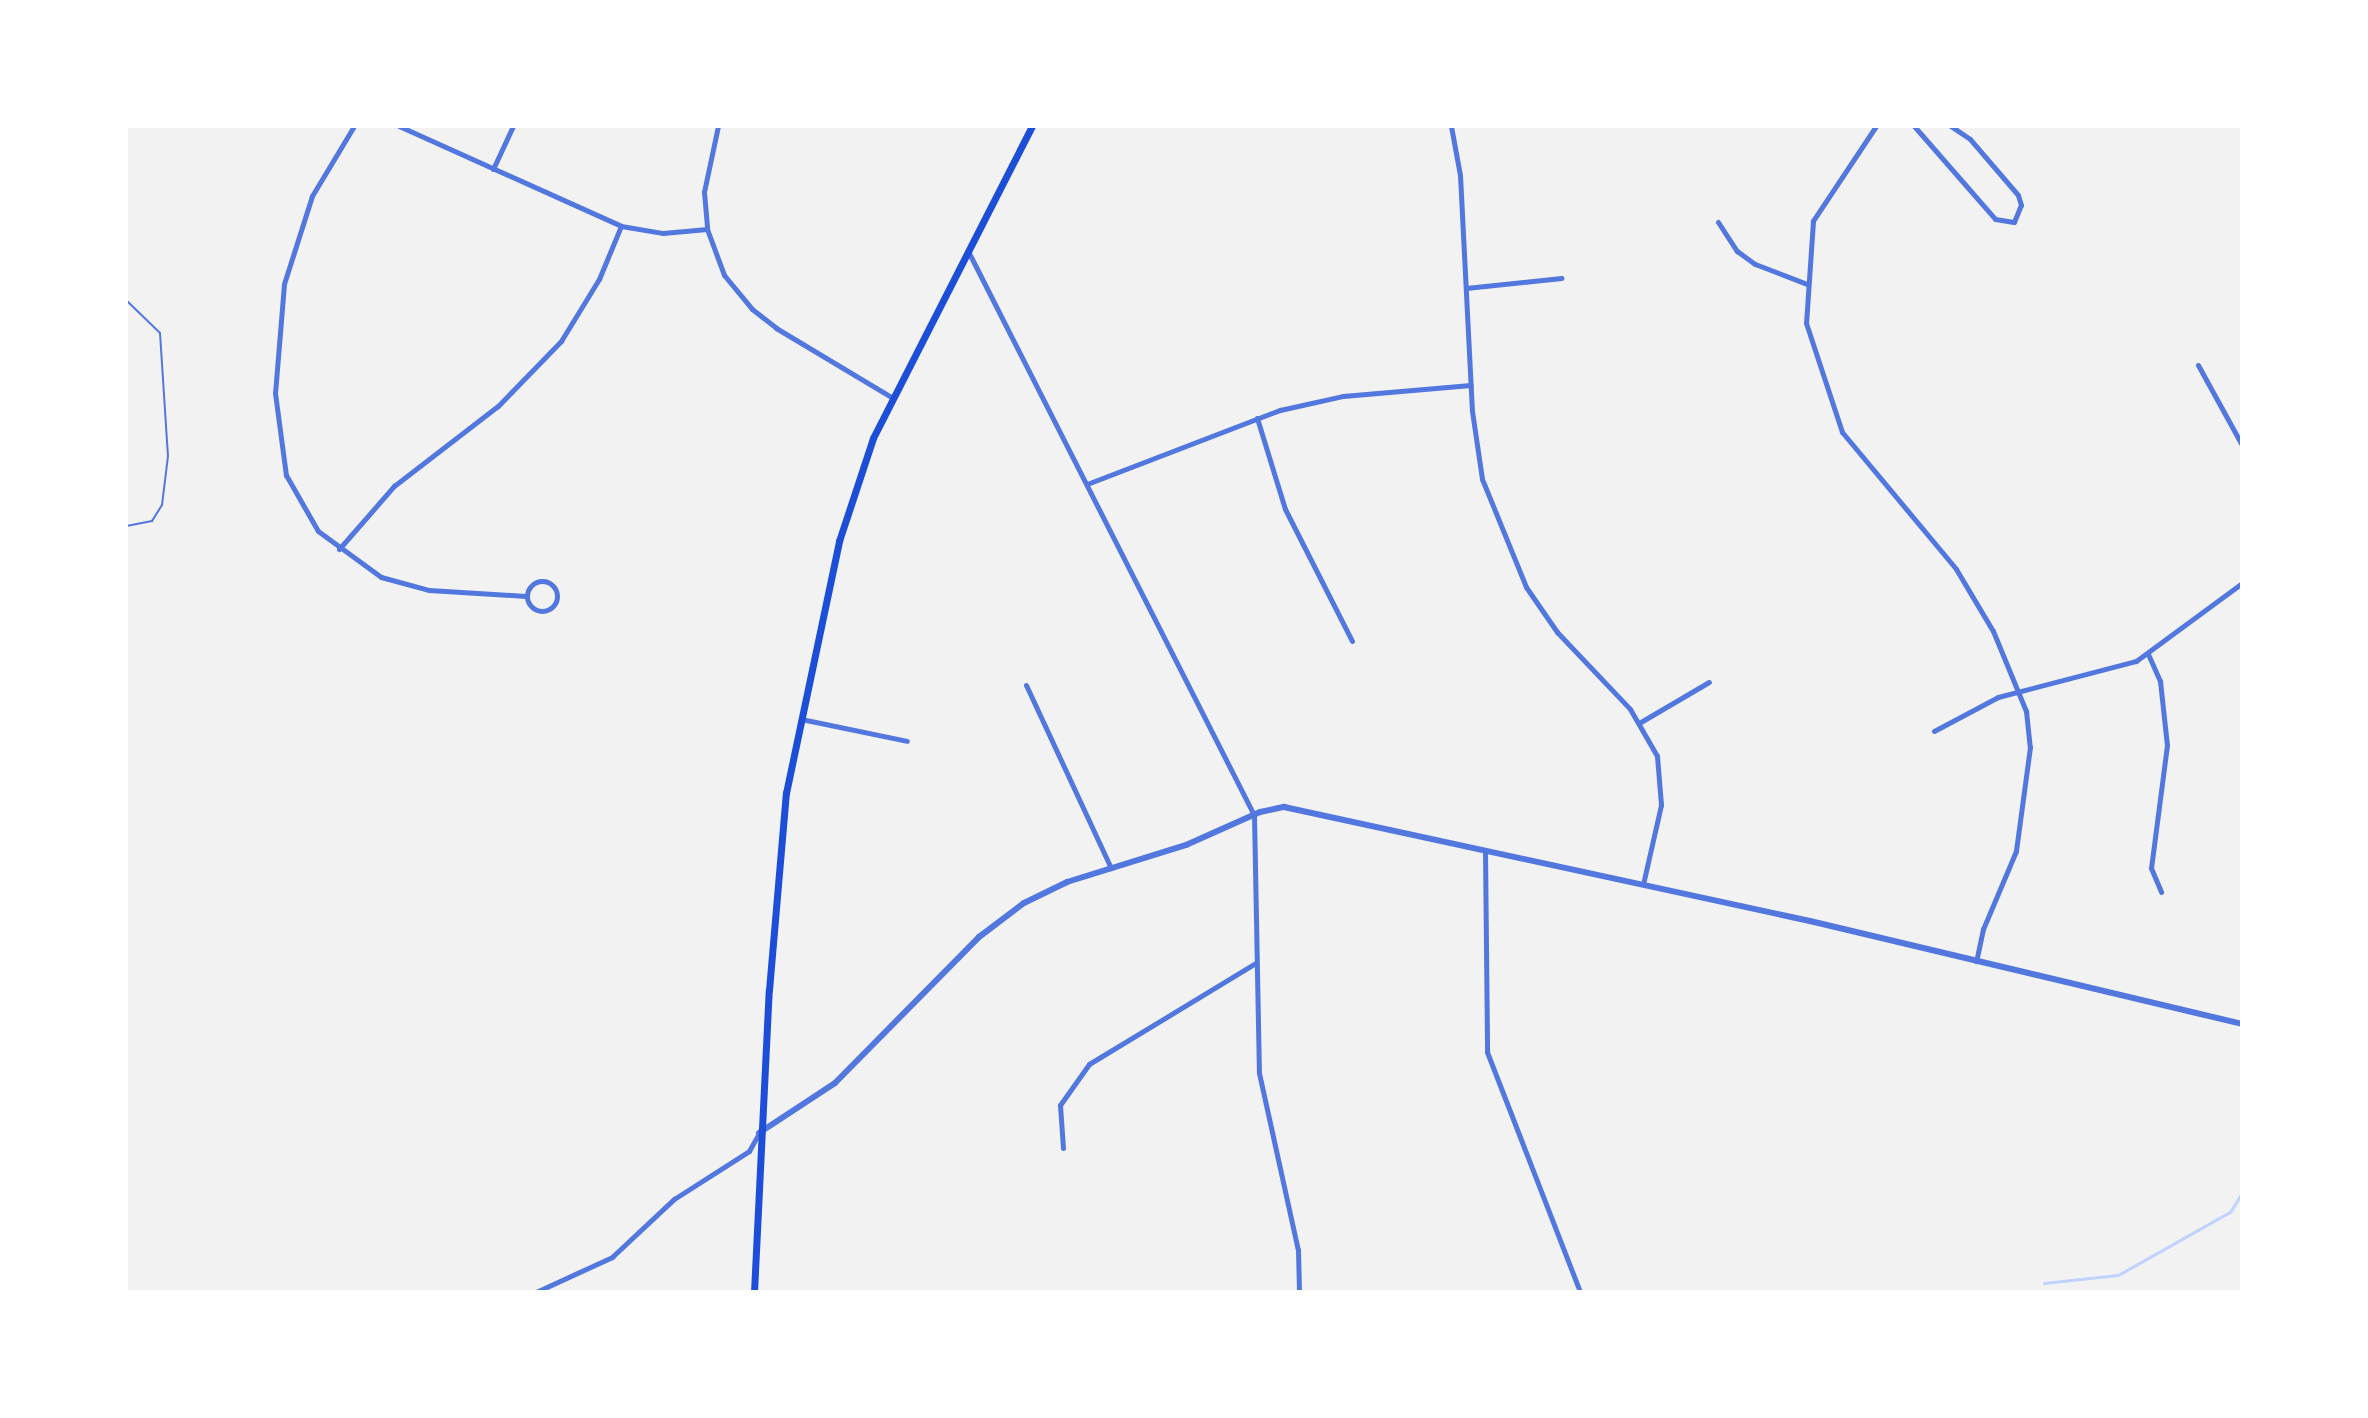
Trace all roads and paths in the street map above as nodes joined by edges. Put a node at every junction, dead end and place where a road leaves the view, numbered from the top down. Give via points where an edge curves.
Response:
1 (354, 126) edge
2 (399, 126) edge
3 (513, 126) edge
4 (718, 126) edge
5 (1032, 126) edge
6 (1451, 126) edge
7 (1876, 126) edge
8 (1914, 126) edge
9 (1951, 126) edge
10 (493, 169) junction
11 (1718, 222) dead end
12 (621, 226) junction
13 (707, 229) junction
14 (970, 255) junction
15 (1561, 278) dead end
16 (1807, 284) junction
17 (1466, 288) junction
18 (126, 300) edge
19 (2198, 365) dead end
20 (1471, 385) junction
21 (893, 398) junction
22 (1257, 418) junction
23 (2242, 445) edge
24 (1087, 484) junction
25 (126, 526) edge
26 (339, 549) junction
27 (2242, 583) edge
28 (526, 596) junction
29 (1352, 641) dead end
30 (2148, 654) junction
31 (1709, 682) dead end
32 (1026, 685) dead end
33 (2019, 693) junction
34 (800, 719) junction
35 (1639, 723) junction
36 (1934, 731) dead end
37 (907, 741) dead end
38 (1254, 815) junction
39 (1485, 849) junction
40 (1111, 868) junction
41 (1643, 884) junction
42 (2161, 892) dead end
43 (1975, 962) junction
44 (1256, 963) junction
45 (2242, 1024) edge
46 (759, 1133) junction
47 (1063, 1148) dead end
48 (536, 1292) edge
49 (754, 1292) edge
50 (1299, 1292) edge
51 (1580, 1292) edge

1 - 26 street via 302,221 284,284 276,363 275,420 286,475 305,515
2 - 10 street
3 - 10 street
4 - 13 street via 706,172
5 - 14 main road
6 - 17 street via 1460,175
7 - 16 street via 1813,221
8 - 9 street via 1995,219 2014,222 2021,205 2018,195 1970,139
10 - 12 street
11 - 16 street via 1737,251 1755,264
12 - 13 street via 663,233
12 - 26 street via 599,279 561,341 498,406 394,486
13 - 21 street via 724,275 752,309
14 - 21 main road
14 - 24 street
15 - 17 street
16 - 33 street via 1809,342 1842,432 1956,569 1993,631
17 - 20 street
18 - 25 lane via 160,333 168,456 162,505 152,521
19 - 23 street
20 - 22 street via 1343,396
20 - 35 street via 1482,479 1513,562 1557,632
21 - 34 main road via 852,491
22 - 24 street
22 - 29 street via 1285,509
24 - 38 street
26 - 28 street via 397,584
27 - 30 street
28 - 28 street via 538,581 549,582 557,594 555,604 543,611 530,606
30 - 33 street via 2125,666
30 - 42 street via 2160,681 2167,745 2151,868
31 - 35 street
32 - 40 street
33 - 36 street via 1998,697
33 - 43 street via 2030,747 2016,851
34 - 37 street
34 - 46 main road via 779,857
35 - 41 street via 1657,756 1662,791
38 - 39 street via 1291,807
38 - 40 street via 1186,845
38 - 44 street
39 - 41 street
39 - 51 street via 1487,1052
40 - 46 street via 1048,889 1000,920 835,1083
41 - 43 street
43 - 45 street
44 - 47 street via 1089,1064 1060,1105
44 - 50 street via 1262,1102 1298,1250
46 - 48 street via 749,1151 674,1199 619,1252
46 - 49 main road

